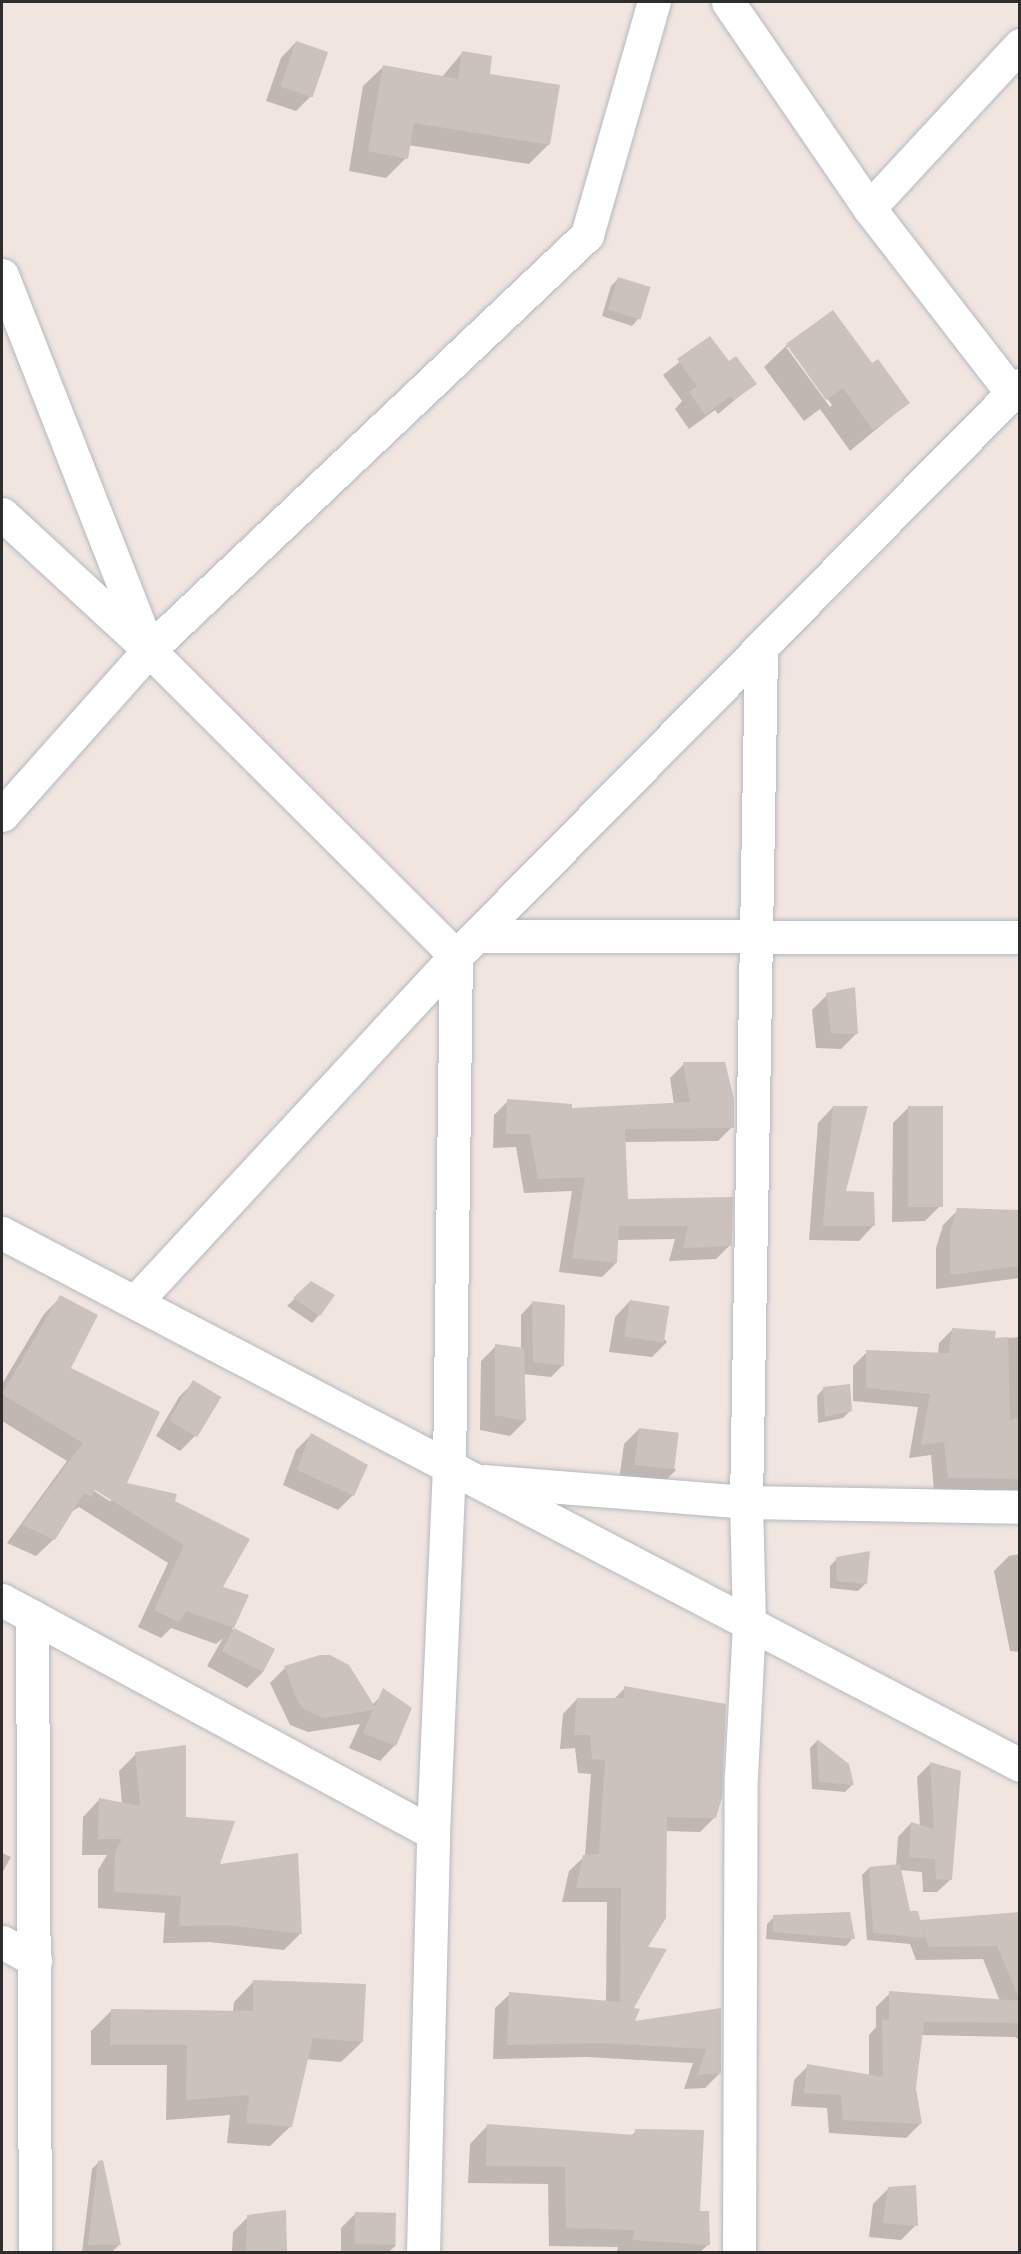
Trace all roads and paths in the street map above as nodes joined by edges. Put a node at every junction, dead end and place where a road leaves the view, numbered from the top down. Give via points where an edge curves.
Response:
1 (654, 2) edge
2 (728, 2) edge
3 (1020, 45) edge
4 (869, 208) junction
5 (2, 274) edge
6 (1016, 389) edge
7 (2, 514) edge
8 (761, 649) junction
9 (149, 650) junction
10 (2, 815) edge
11 (756, 937) junction
12 (1020, 938) edge
13 (468, 946) junction
14 (2, 1233) edge
15 (136, 1301) junction
16 (461, 1474) junction
17 (746, 1502) junction
18 (1020, 1507) edge
19 (2, 1600) edge
20 (32, 1616) junction
21 (749, 1624) junction
22 (1020, 1765) edge
23 (433, 1833) junction
24 (2, 1942) edge
25 (34, 1960) junction
26 (35, 2253) edge
27 (423, 2253) edge
28 (739, 2253) edge

1 - 9 street via 587,235
2 - 4 street
3 - 4 street
4 - 6 street
5 - 9 street
6 - 8 street
7 - 9 street
8 - 11 street
8 - 13 street
9 - 10 street
9 - 13 street
11 - 12 street
11 - 13 street
11 - 17 street
13 - 15 street
13 - 16 street
14 - 15 street
15 - 16 street
16 - 17 street
16 - 21 street
16 - 23 street
17 - 18 street
17 - 21 street
19 - 20 street
20 - 23 street
20 - 25 street
21 - 22 street
21 - 28 street via 741,1776
23 - 27 street
24 - 25 street
25 - 26 street

